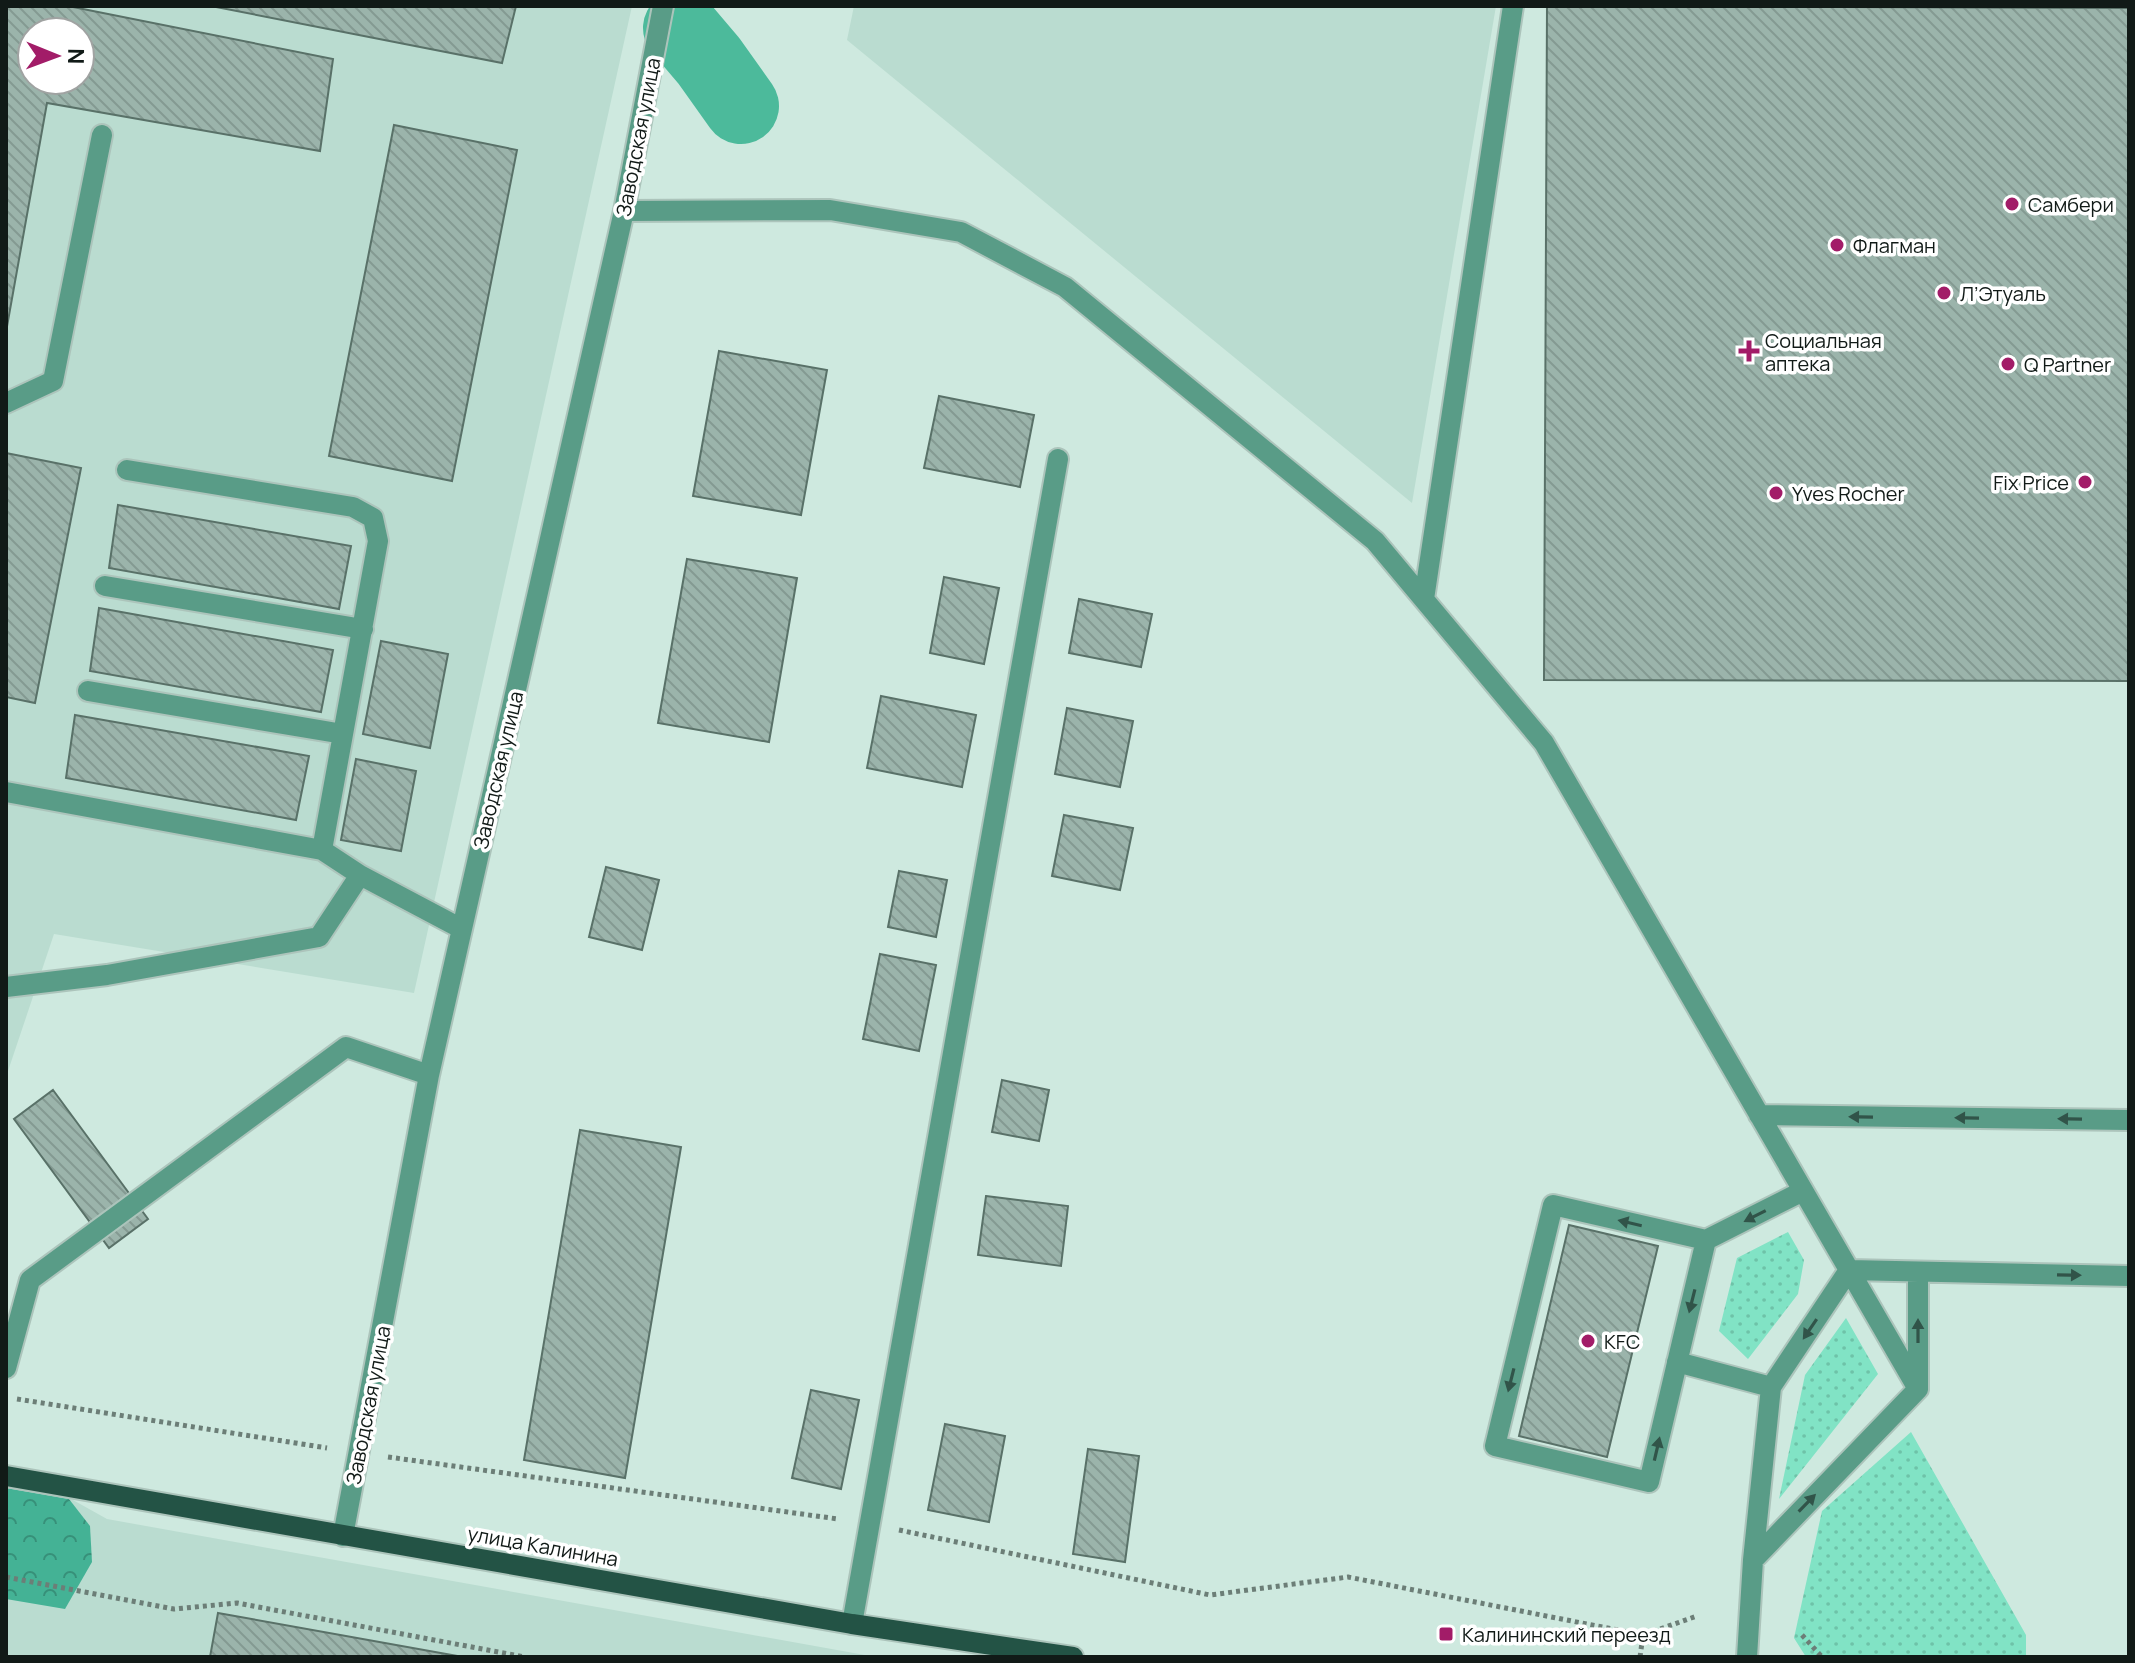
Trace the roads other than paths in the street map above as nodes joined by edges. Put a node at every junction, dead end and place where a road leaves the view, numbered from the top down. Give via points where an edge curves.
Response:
1 (663, 6) edge
2 (1513, 6) edge
3 (102, 135) dead end
4 (624, 211) junction
5 (6, 403) edge
6 (1058, 459) dead end
7 (127, 470) dead end
8 (105, 586) dead end
9 (1424, 599) junction
10 (363, 629) junction
11 (88, 691) dead end
12 (343, 734) junction
13 (6, 792) edge
14 (322, 850) junction
15 (360, 875) junction
16 (462, 929) junction
17 (6, 987) edge
18 (429, 1075) junction
19 (1759, 1115) junction
20 (2129, 1120) edge
21 (1803, 1191) junction
22 (1706, 1240) junction
23 (1849, 1270) junction
24 (1918, 1272) junction
25 (2129, 1276) edge
26 (1677, 1362) junction
27 (6, 1368) edge
28 (1771, 1387) junction
29 (1918, 1389) junction
30 (6, 1476) edge
31 (343, 1536) junction
32 (1753, 1560) junction
33 (852, 1624) junction
34 (1073, 1657) edge
35 (1747, 1657) edge

1 - 4 street, Заводская улица
2 - 9 street
3 - 5 street via 53,381
4 - 9 street via 830,210 961,232 1065,287 1375,541
4 - 16 street, Заводская улица
6 - 33 street
7 - 10 street via 353,507 373,518 378,541
8 - 10 street
9 - 19 street via 1544,743
10 - 12 street
11 - 12 street
12 - 14 street
13 - 14 street
14 - 15 street
15 - 16 street
15 - 17 street via 319,937 107,975
16 - 18 street, Заводская улица
18 - 27 street via 346,1047 30,1280
18 - 31 street, Заводская улица
20 -> 19 street
19 - 21 street
21 -> 22 street
21 - 23 street
22 -> 26 street
22 -> 26 street via 1553,1205 1495,1446 1649,1482
23 - 24 street
23 -> 28 street
23 - 29 street
24 -> 25 street
29 -> 24 street
26 - 28 street
28 - 32 street
32 -> 29 street
30 - 31 main road, улица Калинина
31 - 33 main road, улица Калинина
32 - 35 street
33 - 34 main road, улица Калинина

